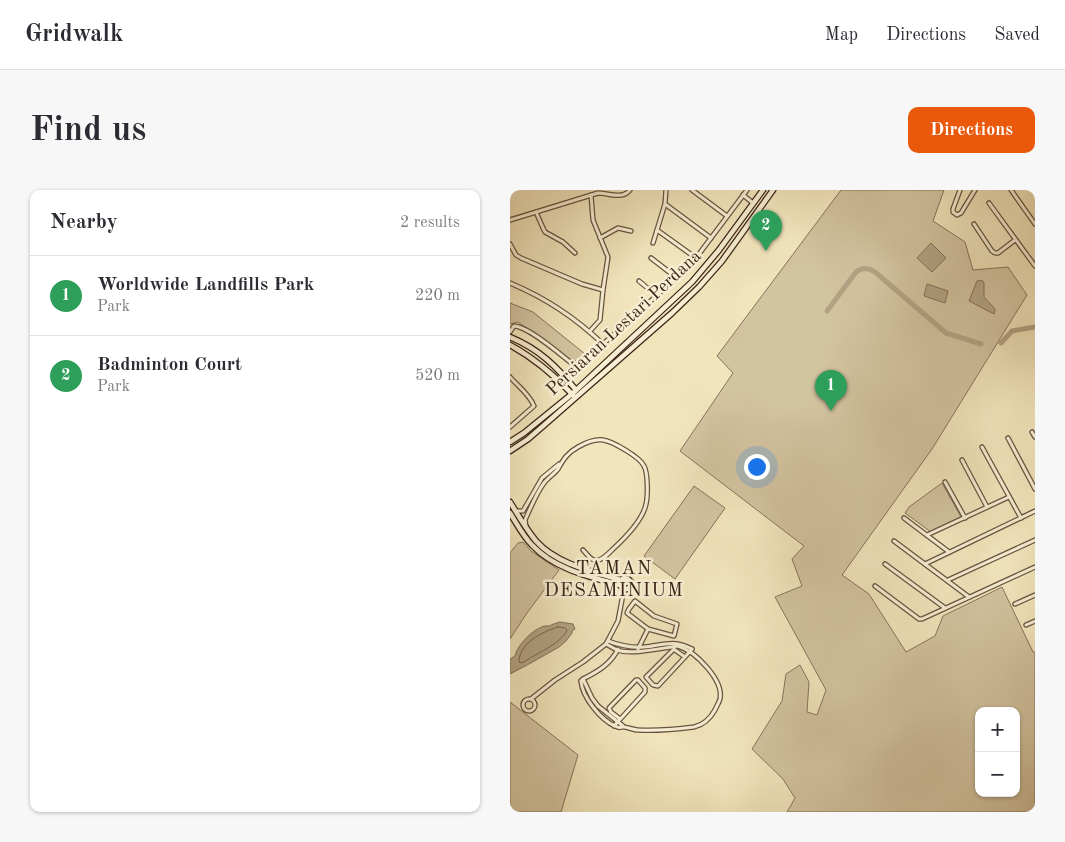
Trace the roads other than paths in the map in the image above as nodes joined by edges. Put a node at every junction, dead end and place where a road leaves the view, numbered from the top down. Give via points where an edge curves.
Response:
1 (630, 190) edge
2 (666, 190) edge
3 (692, 190) edge
4 (747, 190) edge
5 (763, 190) edge
6 (773, 190) edge
7 (960, 190) edge
8 (975, 190) edge
9 (1010, 190) edge
10 (592, 195) junction
11 (743, 195) junction
12 (753, 203) junction
13 (665, 204) junction
14 (989, 204) dead end
15 (536, 212) junction
16 (728, 216) junction
17 (510, 220) edge
18 (974, 224) dead end
19 (1035, 224) edge
20 (657, 230) junction
21 (631, 231) dead end
22 (600, 238) junction
23 (711, 238) junction
24 (1015, 240) junction
25 (653, 243) dead end
26 (510, 244) edge
27 (575, 253) dead end
28 (651, 258) dead end
29 (696, 258) junction
30 (1035, 266) edge
31 (677, 278) junction
32 (639, 281) dead end
33 (510, 283) edge
34 (603, 290) junction
35 (657, 296) junction
36 (590, 331) junction
37 (510, 332) edge
38 (510, 337) edge
39 (510, 345) edge
40 (604, 345) junction
41 (510, 377) edge
42 (566, 377) junction
43 (588, 378) junction
44 (594, 380) junction
45 (564, 385) junction
46 (575, 394) junction
47 (559, 404) junction
48 (562, 409) junction
49 (510, 425) edge
50 (1032, 432) dead end
51 (1035, 437) edge
52 (1008, 438) dead end
53 (510, 442) edge
54 (982, 447) dead end
55 (510, 451) edge
56 (962, 460) dead end
57 (559, 464) junction
58 (945, 482) dead end
59 (1035, 489) edge
60 (1009, 497) junction
61 (510, 502) edge
62 (987, 507) junction
63 (1035, 511) edge
64 (513, 512) edge
65 (904, 518) dead end
66 (965, 518) junction
67 (1021, 518) junction
68 (527, 528) junction
69 (927, 536) junction
70 (1035, 541) edge
71 (894, 542) dead end
72 (583, 550) dead end
73 (950, 552) junction
74 (885, 564) dead end
75 (925, 564) junction
76 (1035, 567) edge
77 (948, 580) junction
78 (621, 582) junction
79 (875, 586) dead end
80 (624, 589) junction
81 (1035, 595) edge
82 (969, 597) junction
83 (1016, 604) dead end
84 (945, 608) junction
85 (1035, 621) edge
86 (1026, 625) dead end
87 (648, 629) junction
88 (607, 643) junction
89 (618, 648) junction
90 (638, 649) junction
91 (691, 650) junction
92 (685, 657) junction
93 (583, 679) junction
94 (531, 699) junction
95 (619, 720) junction
96 (614, 726) junction
97 (623, 727) junction

1 - 10 street via 621,196 607,193
2 - 13 street
3 - 16 street
4 - 11 street
5 - 12 main road, Persiaran Lestari Perdana
6 - 44 main road, Persiaran Lestari Perdana via 722,261 699,287
7 - 8 street via 953,209 957,215
9 - 19 street
10 - 15 street
10 - 22 street via 593,220
11 - 12 street
11 - 16 street
12 - 43 main road, Persiaran Lestari Perdana via 692,282
13 - 20 street
13 - 23 street
14 - 24 street
15 - 17 street
15 - 27 street via 545,232
16 - 23 street
18 - 24 street via 995,253
20 - 25 street
20 - 29 street
21 - 22 street via 618,228
22 - 34 street via 608,257
23 - 29 street
24 - 30 street
26 - 34 street via 521,258
28 - 31 street
29 - 31 street
31 - 35 street
32 - 35 street
33 - 36 street via 548,301
34 - 36 street via 600,320
35 - 40 street
36 - 40 street
37 - 40 street via 514,326 521,326 576,365
38 - 42 main road via 543,355
39 - 45 main road
41 - 49 street via 534,404
42 - 43 main road via 577,384
42 - 46 main road
43 - 46 main road, Persiaran Lestari Perdana
44 - 46 main road, Persiaran Lestari Perdana
44 - 48 main road via 587,390
45 - 46 main road
45 - 47 main road via 565,394
46 - 47 main road, Persiaran Lestari Perdana
46 - 48 main road, Persiaran Lestari Perdana
47 - 53 main road, Persiaran Lestari Perdana
48 - 55 main road, Persiaran Lestari Perdana
50 - 51 street
52 - 59 street
54 - 60 street
56 - 62 street
57 - 64 street via 542,478 523,511
57 - 68 street via 544,483 526,520
57 - 72 street via 577,448 605,440 619,446 644,465 646,503 640,518 619,544 599,560 594,560
58 - 66 street
60 - 62 street
60 - 67 street
61 - 64 main road
62 - 66 street
63 - 67 street
64 - 68 main road
64 - 78 main road via 525,537 552,560 582,574
65 - 69 street
66 - 69 street
67 - 73 street
68 - 78 main road via 537,542 555,556
69 - 73 street
70 - 77 street
71 - 75 street
73 - 75 street
74 - 84 street
75 - 77 street
76 - 82 street
77 - 82 street
78 - 80 main road
78 - 80 main road via 626,578 631,582 630,587
79 - 84 street via 919,619
80 - 88 street via 618,621
81 - 83 street
82 - 84 street
85 - 86 street
87 - 87 street via 628,612 636,601 654,616 677,624 674,636
87 - 90 street
88 - 89 street
88 - 94 street
89 - 90 street
89 - 93 street via 605,666
90 - 91 street via 676,642
91 - 92 street
91 - 97 street via 715,679 720,693 712,715 700,726 689,728 637,730
92 - 92 street via 658,686 646,677 674,649
93 - 95 street via 598,706
93 - 96 street via 580,683 589,702
94 - 94 street via 535,708 531,712 523,708 523,704
95 - 95 street via 609,708 638,680 646,690
95 - 96 street
95 - 97 street
96 - 97 street

